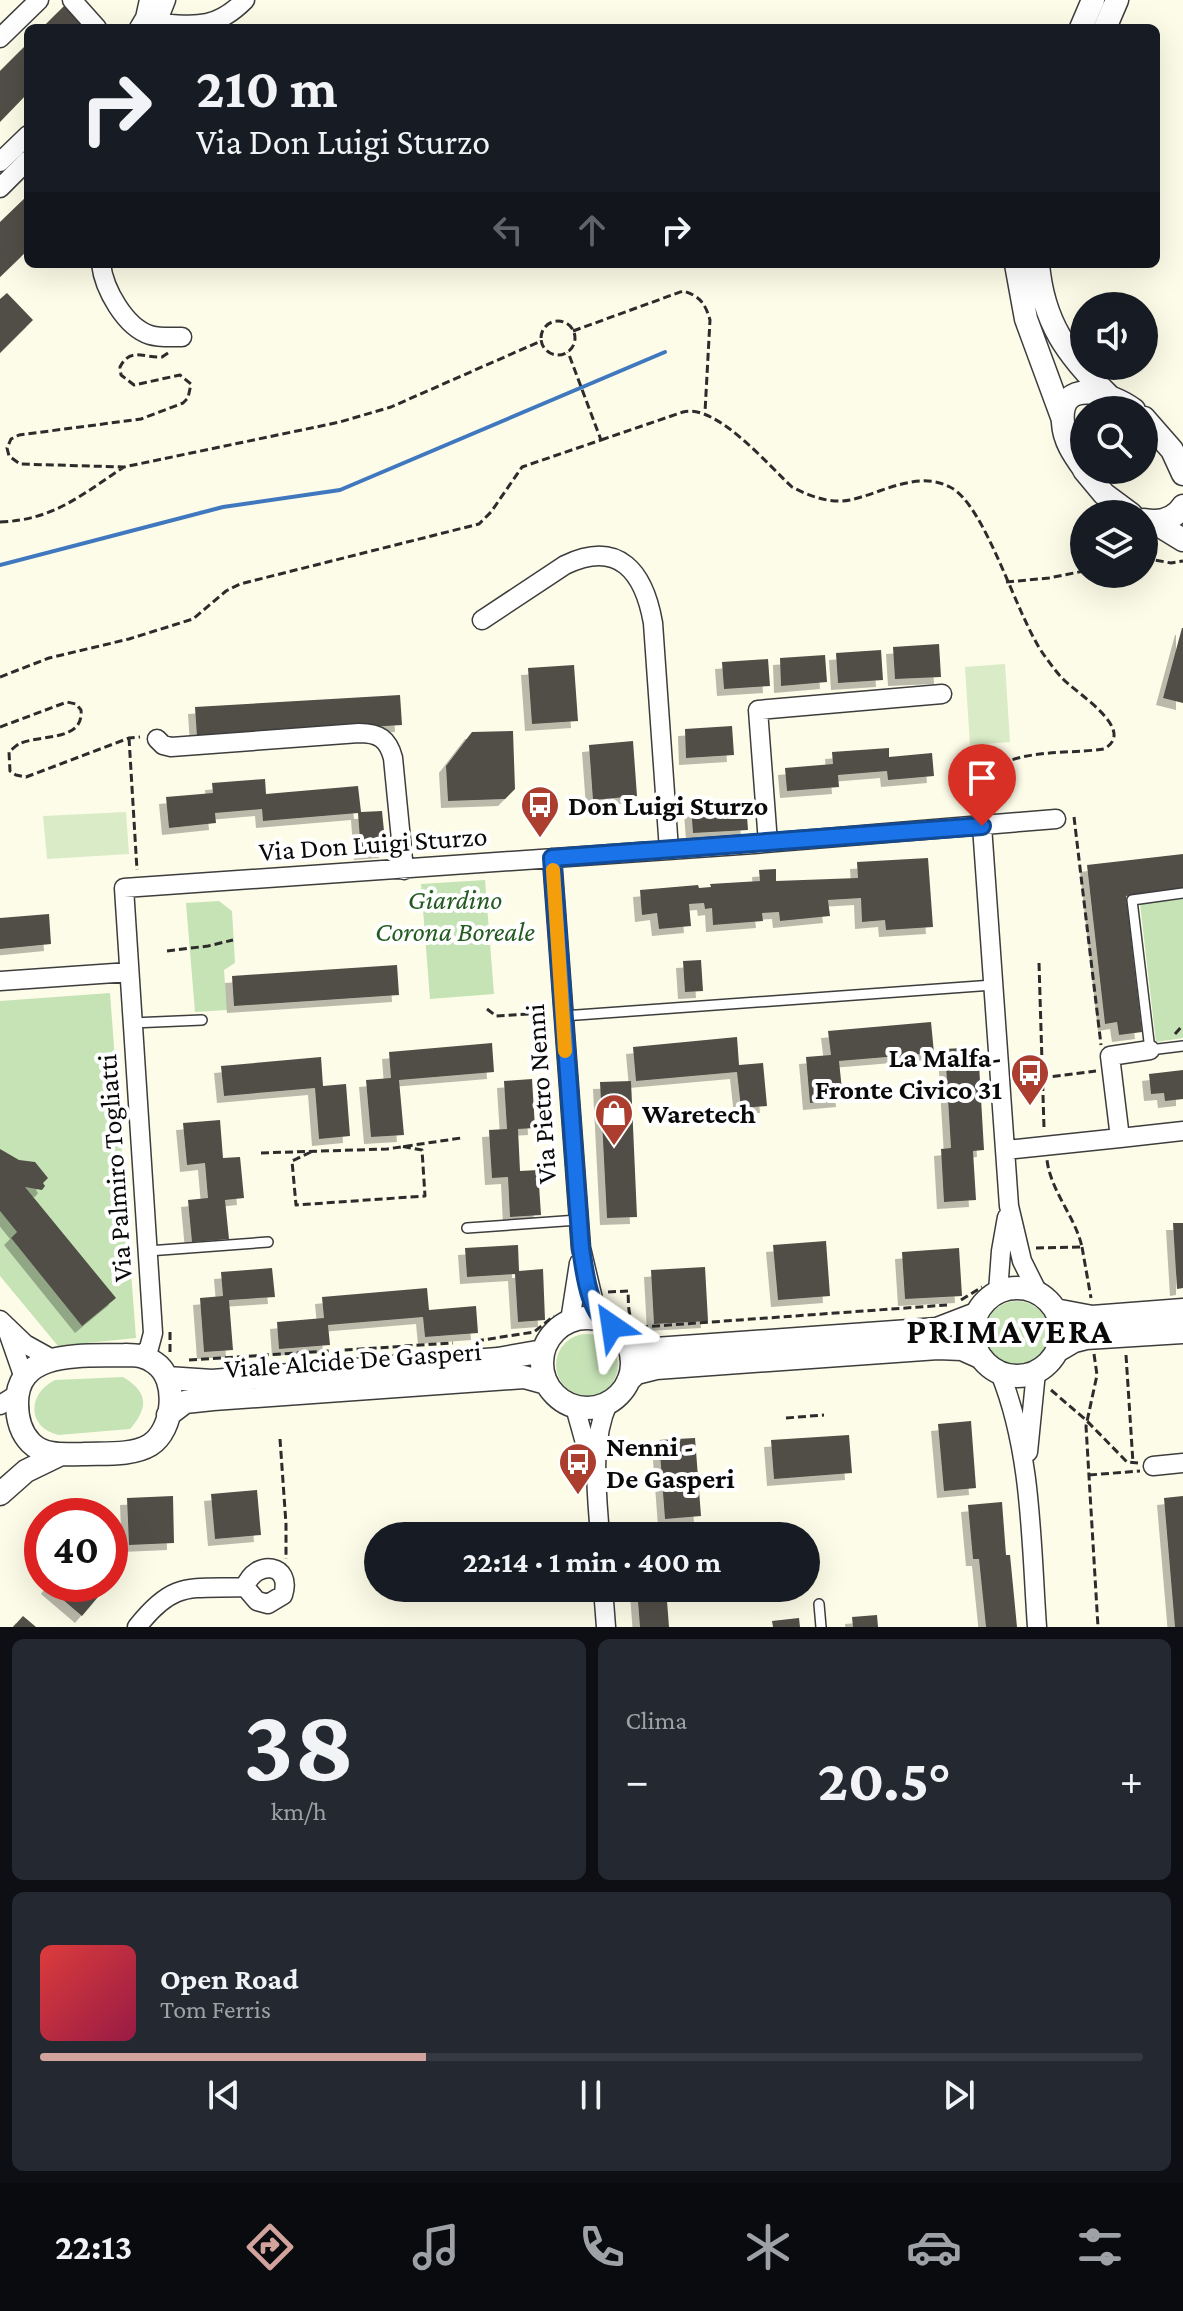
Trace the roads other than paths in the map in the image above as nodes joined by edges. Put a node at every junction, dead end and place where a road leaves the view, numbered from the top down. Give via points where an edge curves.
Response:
1 (39, 0) edge
2 (72, 0) edge
3 (149, 0) edge
4 (166, 0) edge
5 (245, 0) edge
6 (1093, 0) edge
7 (1117, 0) edge
8 (93, 24) edge
9 (141, 24) edge
10 (158, 24) edge
11 (204, 24) edge
12 (1083, 24) edge
13 (1107, 24) edge
14 (0, 38) edge
15 (24, 139) edge
16 (0, 162) edge
17 (24, 164) edge
18 (0, 188) edge
19 (102, 268) edge
20 (1017, 268) edge
21 (1039, 268) edge
22 (176, 337) road end
23 (1108, 395) joint
24 (1062, 417) junction
25 (1158, 434) edge
26 (1070, 446) edge
27 (1183, 474) edge
28 (1096, 484) edge
29 (1114, 500) edge
30 (1183, 506) edge
31 (1158, 518) edge
32 (1158, 527) edge
33 (1183, 540) edge
34 (482, 620) dead end
35 (942, 694) dead end
36 (157, 739) road end
37 (1065, 818) road end
38 (976, 826) junction
39 (768, 843) junction
40 (669, 850) junction
41 (552, 858) junction
42 (404, 870) junction
43 (131, 888) joint
44 (1183, 893) edge
45 (129, 972) junction
46 (0, 981) edge
47 (993, 985) junction
48 (563, 1014) junction
49 (202, 1020) dead end
50 (132, 1023) junction
51 (1183, 1046) edge
52 (1150, 1050) junction
53 (1183, 1131) edge
54 (1120, 1138) junction
55 (1006, 1150) junction
56 (1009, 1206) junction
57 (578, 1220) junction
58 (467, 1228) dead end
59 (268, 1242) dead end
60 (581, 1248) junction
61 (148, 1251) junction
62 (992, 1288) junction
63 (1038, 1293) junction
64 (1055, 1310) junction
65 (1183, 1310) edge
66 (976, 1314) junction
67 (563, 1316) junction
68 (604, 1322) junction
69 (4, 1325) edge
70 (1094, 1327) junction
71 (1183, 1332) edge
72 (627, 1344) junction
73 (543, 1351) junction
74 (1057, 1351) junction
75 (141, 1356) junction
76 (980, 1357) junction
77 (52, 1359) junction
78 (168, 1368) junction
79 (1000, 1373) junction
80 (1036, 1375) junction
81 (628, 1381) junction
82 (546, 1383) junction
83 (14, 1392) edge
84 (608, 1403) junction
85 (575, 1407) junction
86 (168, 1415) junction
87 (14, 1425) edge
88 (59, 1455) junction
89 (1183, 1463) edge
90 (1153, 1466) road end
91 (1026, 1483) junction
92 (596, 1486) junction
93 (1, 1492) edge
94 (599, 1522) edge
95 (245, 1587) junction
96 (604, 1602) edge
97 (819, 1604) dead end
98 (137, 1627) edge
99 (606, 1627) edge
100 (821, 1627) edge
101 (1037, 1627) edge

1 - 14 street
2 - 8 street
3 - 9 street
4 - 10 street
5 - 11 street via 226,17
6 - 12 street
7 - 13 street
15 - 16 street
17 - 18 street
19 - 22 street via 132,324 147,334
20 - 24 street via 1029,328
21 - 23 street via 1054,329
23 - 24 street via 1074,395
24 - 26 street
25 - 27 street
28 - 29 street
30 - 31 street via 1172,518
32 - 33 street
34 - 40 street via 574,560 611,557 633,570 647,595 653,623
35 - 39 street via 758,710
36 - 42 street via 171,747 359,733 381,736 393,758
37 - 38 street, Via Don Luigi Sturzo
38 - 39 street, Via Don Luigi Sturzo
38 - 47 street
39 - 40 street, Via Don Luigi Sturzo
40 - 41 street, Via Don Luigi Sturzo
41 - 42 street, Via Don Luigi Sturzo
41 - 48 street, Via Pietro Nenni
42 - 43 street, Via Don Luigi Sturzo
43 - 45 street, Via Palmiro Togliatti
44 - 52 lane via 1132,900
45 - 46 street
45 - 50 street, Via Palmiro Togliatti
47 - 48 lane
47 - 55 street
48 - 57 street, Via Pietro Nenni
49 - 50 lane
50 - 61 street, Via Palmiro Togliatti
51 - 52 lane
52 - 54 street via 1111,1062
53 - 54 street
54 - 55 street
55 - 56 street
56 - 62 street
56 - 63 street via 1022,1261
57 - 58 lane
57 - 60 street, Via Pietro Nenni
59 - 61 lane
60 - 67 street
60 - 68 street, Via Pietro Nenni
61 - 75 street, Via Palmiro Togliatti via 153,1337
62 - 63 street
62 - 66 street
63 - 64 street
64 - 70 street
64 - 74 street via 1061,1330
65 - 70 street
66 - 72 street via 937,1329 641,1350
66 - 76 street via 973,1336
67 - 68 street
67 - 73 street
68 - 72 street
69 - 77 street
69 - 83 street
70 - 71 street via 1125,1335
70 - 74 street
72 - 81 street via 632,1363
73 - 78 street, Viale Alcide De Gasperi via 212,1381
73 - 82 street
74 - 80 street
75 - 77 street
75 - 78 street
76 - 79 street
76 - 81 street via 956,1348 926,1348 656,1368
77 - 83 street via 33,1368
78 - 86 street
79 - 80 street
79 - 91 street via 1013,1410
80 - 91 street
81 - 84 street
82 - 85 street
82 - 86 street, Viale Alcide De Gasperi via 524,1377 213,1399 185,1402
83 - 87 street
84 - 85 street
84 - 92 street via 598,1435
85 - 92 street
86 - 88 street via 150,1445
87 - 88 street via 36,1448
87 - 93 street via 15,1464
88 - 93 street via 26,1471
89 - 90 street
91 - 101 street
92 - 94 street
95 - 95 street via 263,1568 275,1569 285,1584 283,1595 268,1604 257,1601
95 - 98 street via 191,1589 164,1597
96 - 99 street
97 - 100 lane

